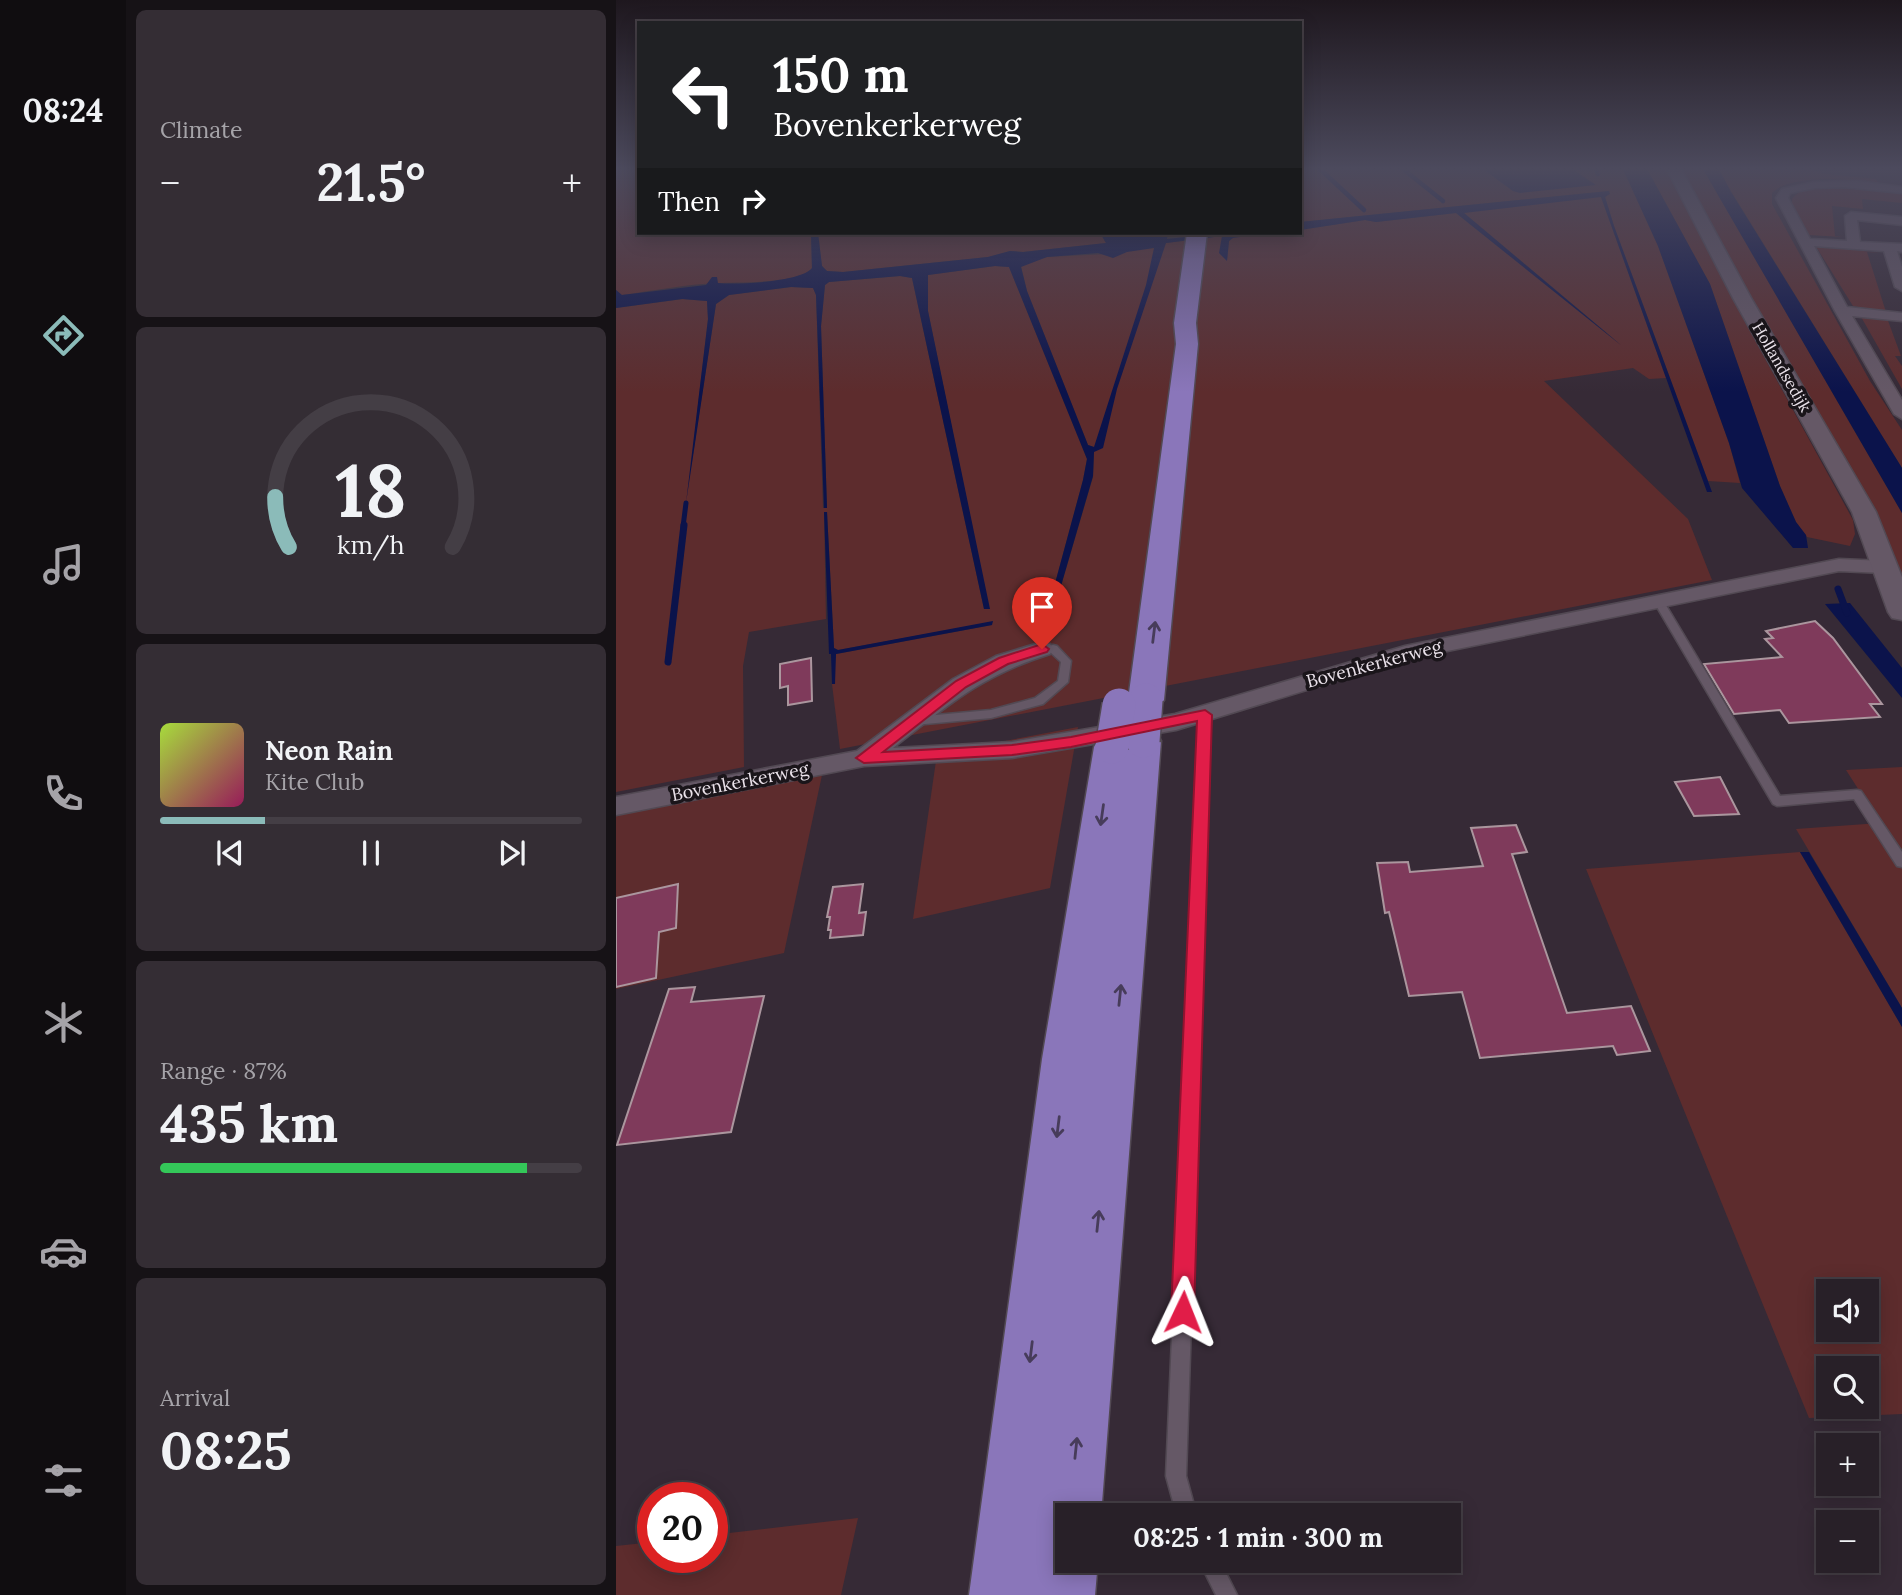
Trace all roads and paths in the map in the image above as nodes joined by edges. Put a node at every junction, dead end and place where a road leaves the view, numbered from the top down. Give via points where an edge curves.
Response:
1 (1195, 243) edge
2 (1713, 243) edge
3 (1807, 243) edge
4 (1840, 243) edge
5 (1854, 244) joint
6 (1896, 247) edge
7 (1902, 287) edge
8 (1842, 311) junction
9 (1902, 317) edge
10 (1902, 414) edge
11 (1884, 567) junction
12 (1659, 601) junction
13 (1902, 612) edge
14 (1042, 649) joint
15 (1205, 715) junction
16 (914, 721) junction
17 (1130, 723) junction
18 (864, 758) junction
19 (616, 806) edge
20 (1902, 862) edge
21 (1070, 1503) edge
22 (1184, 1503) edge
23 (1064, 1573) edge
24 (1215, 1573) edge
25 (1003, 1595) edge
26 (1062, 1595) edge
27 (1227, 1595) edge

1 - 17 highway via 1185,323 1174,346
2 - 11 street, Hollandsedijk via 1864,512
3 - 8 street
4 - 5 street
5 - 6 street
6 - 7 street
8 - 9 street
8 - 10 street
11 - 12 street, Bovenkerkerweg via 1839,565
11 - 13 street, Hollandsedijk
12 - 15 street, Bovenkerkerweg via 1405,653
12 - 20 lane via 1777,801 1857,794
14 - 16 street, Bovenkerkerweg via 1003,661 961,684
14 - 16 lane via 1053,648 1066,661 1063,682 1039,701 990,714
15 - 18 street, Bovenkerkerweg via 1012,750
15 - 22 lane via 1177,1476
16 - 18 street, Bovenkerkerweg
21 -> 17 highway
17 -> 25 highway via 1066,1059
18 - 19 street, Bovenkerkerweg
23 - 26 highway
24 - 27 lane

